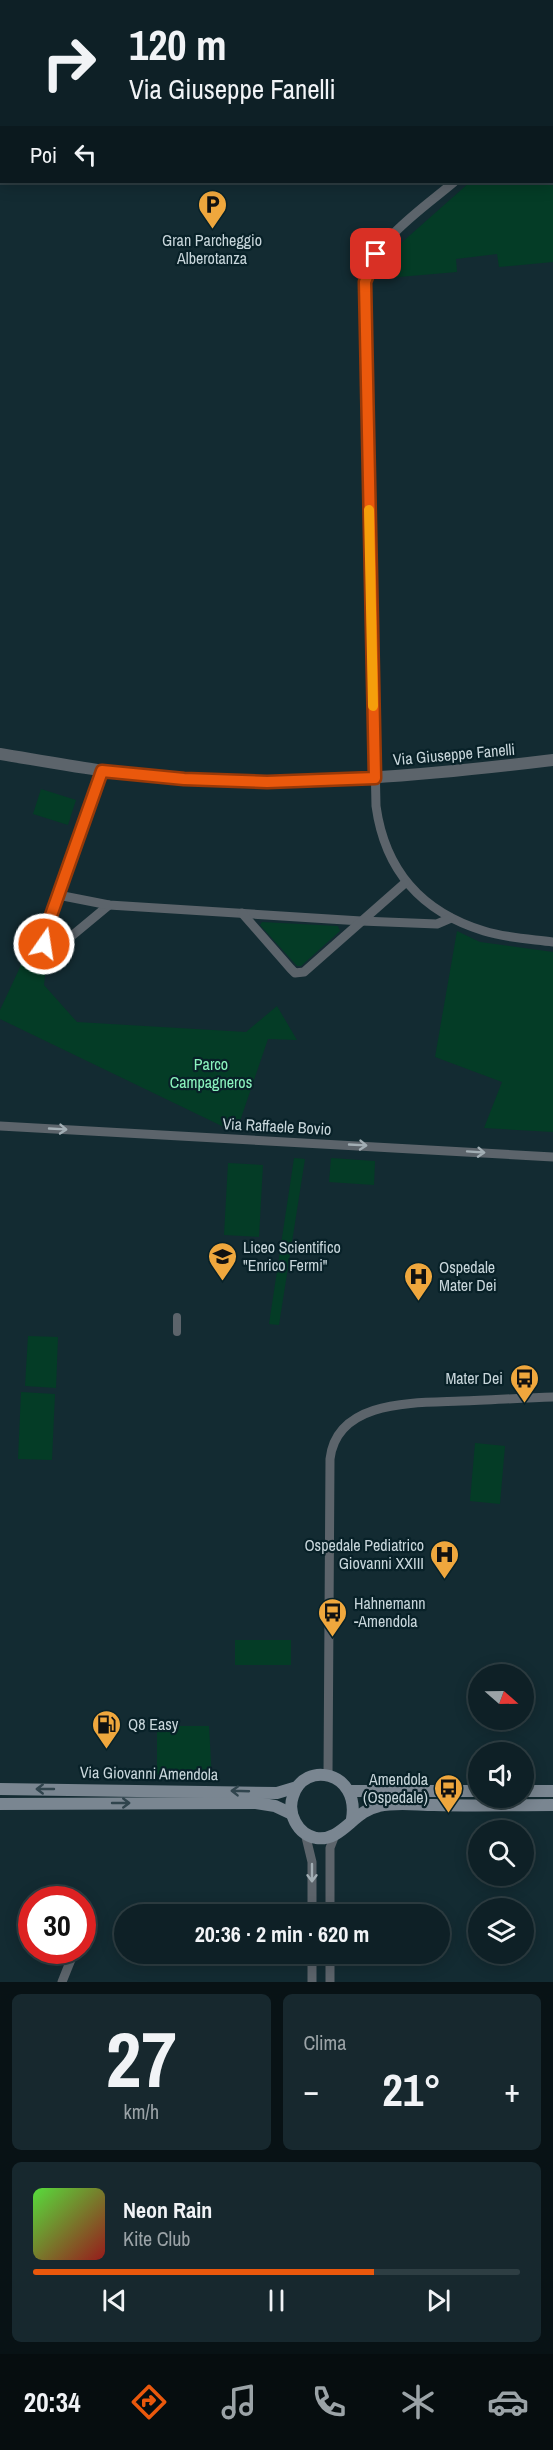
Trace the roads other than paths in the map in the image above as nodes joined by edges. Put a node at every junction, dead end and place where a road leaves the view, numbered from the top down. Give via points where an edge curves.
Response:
1 (453, 183) edge
2 (0, 754) edge
3 (553, 760) edge
4 (102, 771) junction
5 (375, 778) junction
6 (405, 883) junction
7 (58, 895) junction
8 (89, 901) junction
9 (109, 905) junction
10 (242, 913) junction
11 (451, 918) junction
12 (361, 921) junction
13 (88, 922) junction
14 (553, 942) edge
15 (0, 1126) edge
16 (553, 1157) edge
17 (177, 1317) dead end
18 (177, 1332) dead end
19 (553, 1397) edge
20 (328, 1775) junction
21 (297, 1787) junction
22 (0, 1789) edge
23 (350, 1791) junction
24 (468, 1791) edge
25 (534, 1791) edge
26 (553, 1791) edge
27 (0, 1804) edge
28 (553, 1805) edge
29 (292, 1814) junction
30 (352, 1819) junction
31 (305, 1833) junction
32 (334, 1835) junction
33 (312, 1904) edge
34 (330, 1904) edge
35 (69, 1964) edge
36 (312, 1964) edge
37 (330, 1964) edge
38 (62, 1982) edge
39 (312, 1982) edge
40 (330, 1982) edge

1 - 5 street via 385,243 366,274
2 - 4 street, Via Giuseppe Fanelli
3 - 5 street, Via Giuseppe Fanelli
4 - 5 street, Via Giuseppe Fanelli via 267,782
4 - 7 street
5 - 6 street via 379,831
6 - 11 street
6 - 12 street
7 - 8 street
7 - 13 street via 43,938 50,948 56,949
8 - 9 street
8 - 13 street via 93,913
9 - 10 street
9 - 13 street
10 - 12 street
10 - 12 street via 295,973 307,970
11 - 12 street via 437,924
11 - 14 street via 485,932
15 -> 16 street, Via Raffaele Bovio
17 - 18 street
19 - 20 street via 400,1404 356,1419 337,1435 330,1459
20 - 21 main road, Via Giovanni Amendola via 314,1775
20 - 23 main road via 341,1780
21 -> 22 main road, Via Giovanni Amendola via 277,1792
21 - 29 main road via 290,1807
23 - 24 main road
23 - 30 main road via 354,1804
25 - 26 main road
27 -> 29 main road, Via Giovanni Amendola via 256,1803
28 - 30 main road via 381,1805
29 - 31 main road
30 - 32 main road
31 - 32 main road via 316,1838
31 -> 33 street via 312,1862
32 - 34 street via 330,1848
35 - 38 street
36 - 39 street
37 - 40 street

